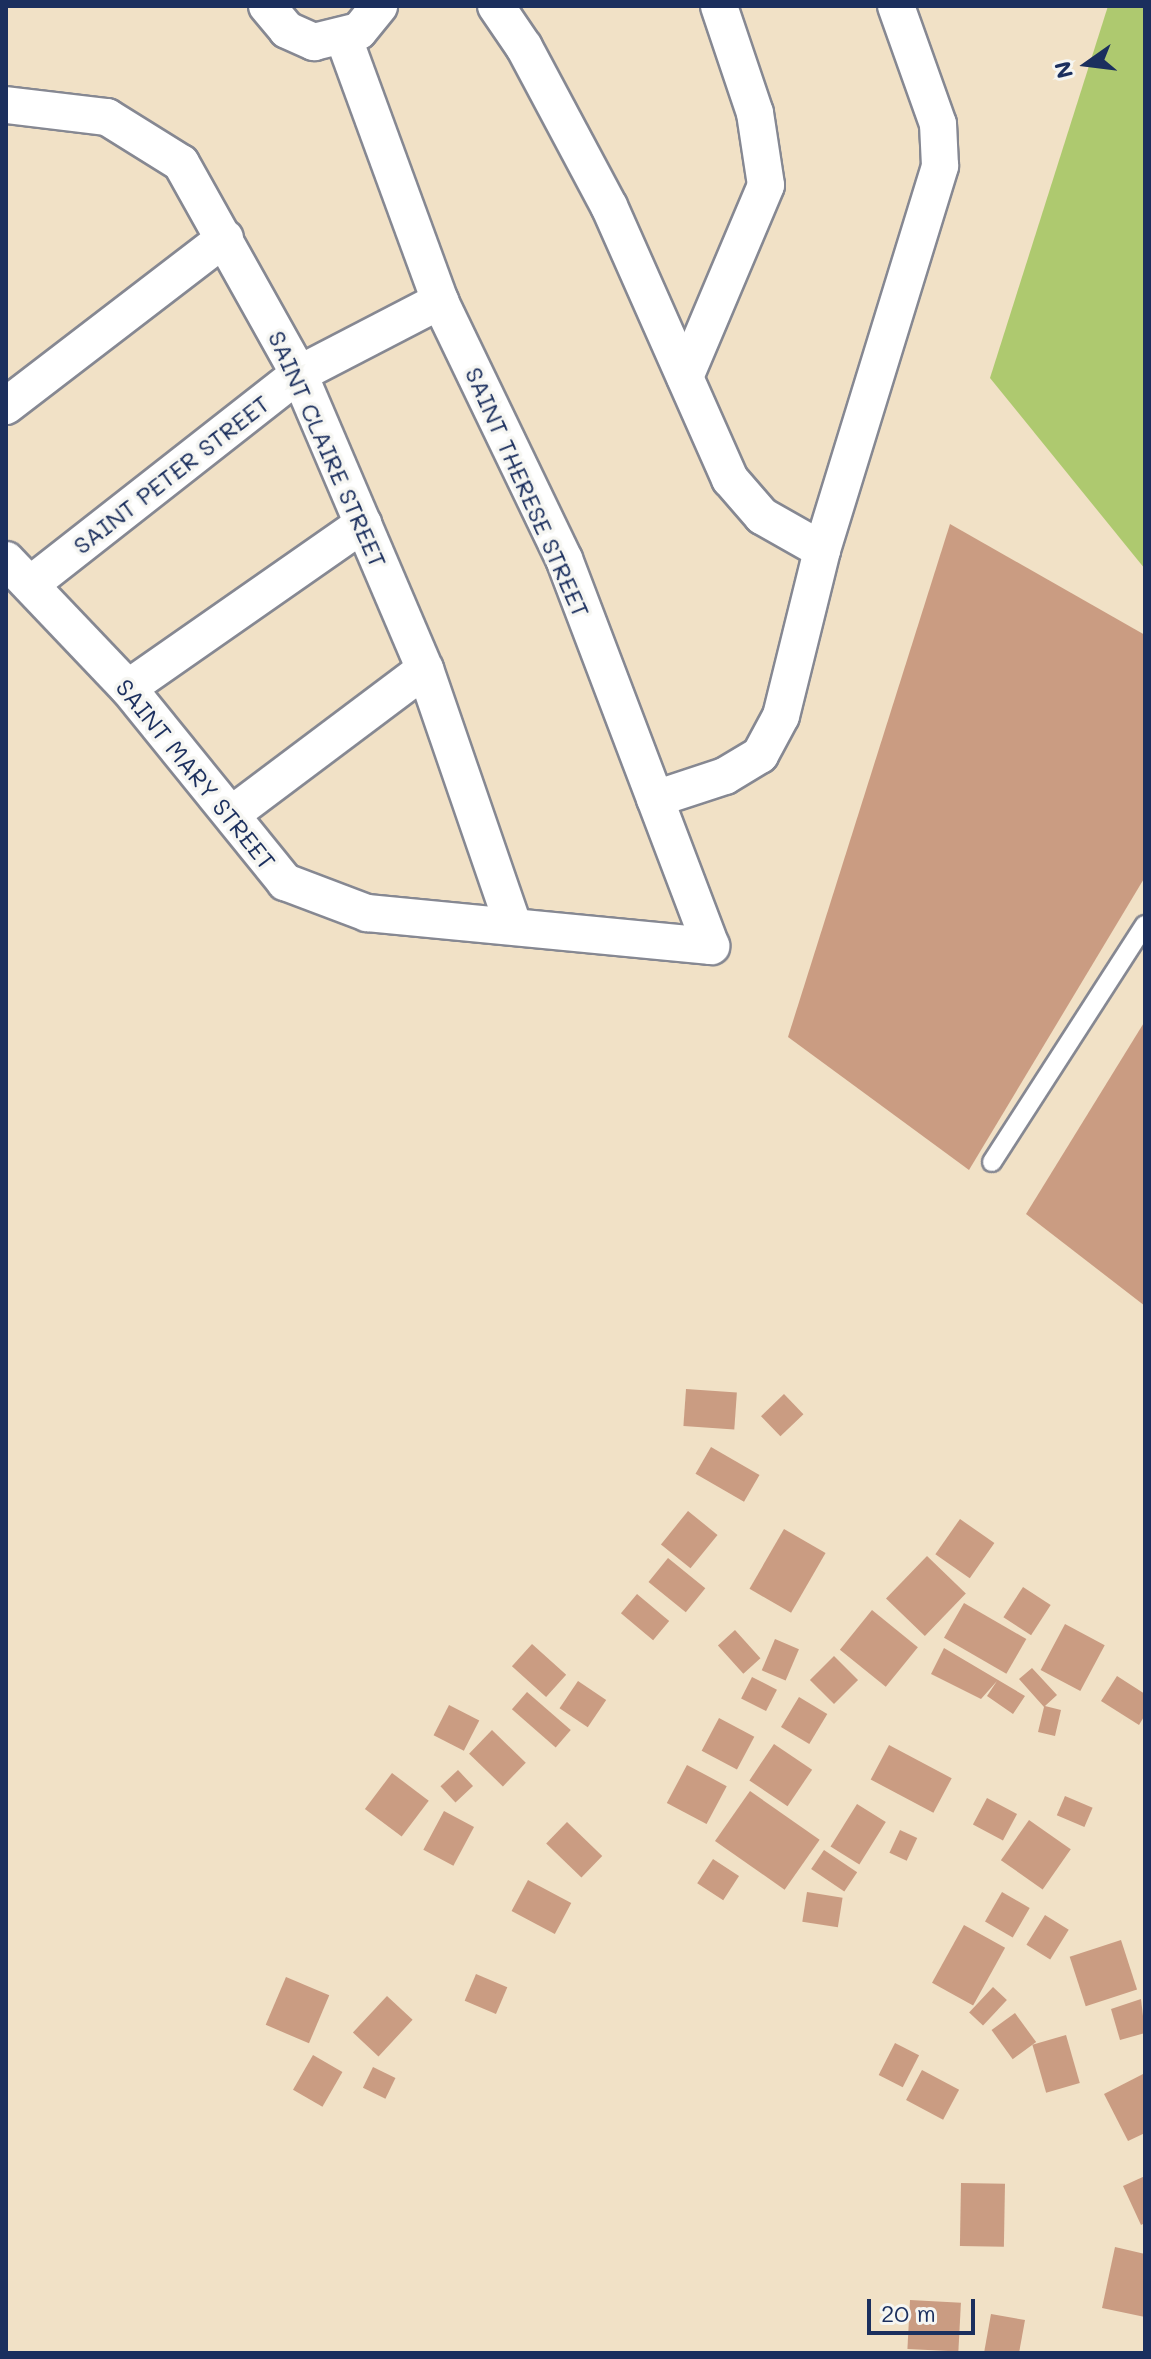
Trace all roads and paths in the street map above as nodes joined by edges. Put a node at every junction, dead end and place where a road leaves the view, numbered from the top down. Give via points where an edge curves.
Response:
1 (267, 6) edge
2 (379, 6) edge
3 (496, 6) edge
4 (719, 6) edge
5 (896, 6) edge
6 (344, 38) junction
7 (6, 105) edge
8 (225, 238) junction
9 (440, 301) junction
10 (299, 374) junction
11 (685, 377) junction
12 (6, 406) edge
13 (363, 524) junction
14 (822, 550) junction
15 (19, 572) edge
16 (425, 669) junction
17 (128, 688) junction
18 (655, 799) junction
19 (232, 814) junction
20 (513, 925) junction
21 (1145, 925) edge
22 (711, 946) joint
23 (992, 1162) dead end

1 - 6 street via 287,30 314,42
2 - 6 street via 359,31
3 - 11 street via 524,47 609,206
4 - 11 street via 755,113 766,185
5 - 14 street via 938,124 940,166
6 - 9 street, SAINT THERESE STREET
7 - 8 street, SAINT CLAIRE STREET via 107,117 181,163
8 - 10 street, SAINT CLAIRE STREET
8 - 12 street
9 - 10 street, SAINT PETER STREET
9 - 18 street, SAINT THERESE STREET via 564,559
10 - 13 street, SAINT CLAIRE STREET
10 - 15 street, SAINT PETER STREET
11 - 14 street via 730,479 762,516
13 - 16 street, SAINT CLAIRE STREET
13 - 17 street
14 - 18 street via 781,716 760,755 725,776
15 - 17 street, SAINT MARY STREET
16 - 19 street
16 - 20 street, SAINT CLAIRE STREET
17 - 19 street, SAINT MARY STREET
18 - 22 street, SAINT THERESE STREET
19 - 20 street, SAINT MARY STREET via 285,882 367,913
20 - 22 street, SAINT MARY STREET
21 - 23 lane

